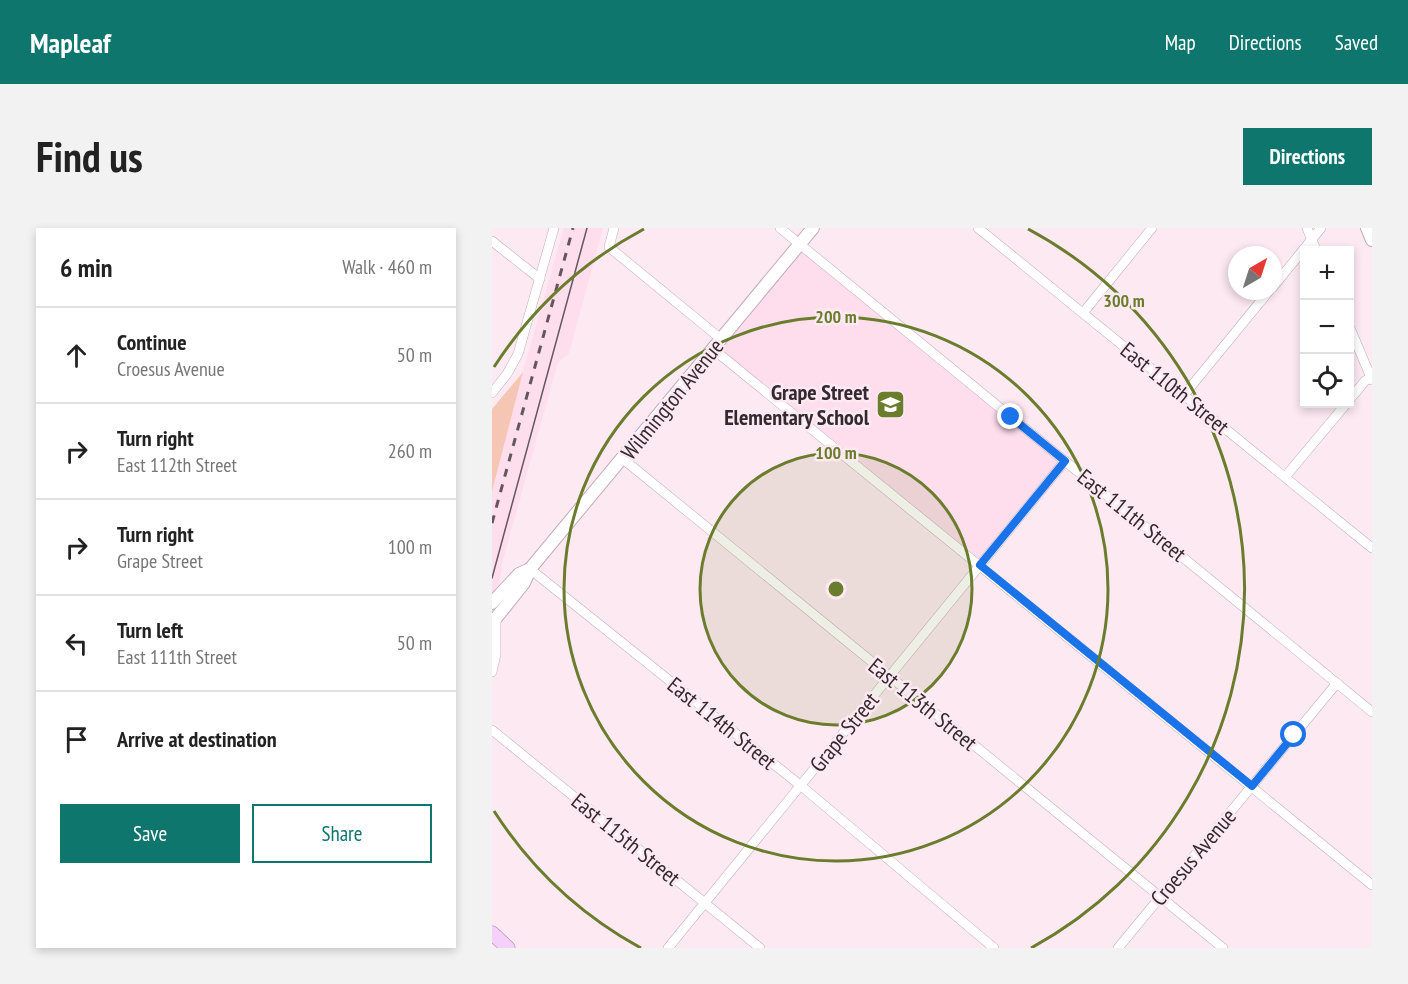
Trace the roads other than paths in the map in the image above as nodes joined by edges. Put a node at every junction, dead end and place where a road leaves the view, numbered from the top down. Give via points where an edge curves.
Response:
1 (554, 228) edge
2 (614, 228) edge
3 (780, 228) edge
4 (813, 228) edge
5 (1152, 228) edge
6 (1307, 228) edge
7 (1321, 228) edge
8 (1367, 228) edge
9 (981, 229) edge
10 (1312, 239) junction
11 (1372, 240) edge
12 (492, 241) edge
13 (800, 245) junction
14 (1315, 246) edge
15 (1282, 276) edge
16 (540, 279) junction
17 (1262, 300) edge
18 (1083, 313) junction
19 (1354, 338) edge
20 (717, 344) junction
21 (1371, 378) edge
22 (492, 393) edge
23 (1354, 394) edge
24 (1184, 395) junction
25 (1343, 408) edge
26 (623, 459) junction
27 (1065, 461) junction
28 (1285, 477) junction
29 (1372, 548) edge
30 (980, 565) junction
31 (525, 571) junction
32 (492, 603) edge
33 (494, 621) edge
34 (492, 669) edge
35 (889, 676) junction
36 (1337, 683) junction
37 (1372, 712) edge
38 (492, 730) edge
39 (800, 785) junction
40 (1252, 786) junction
41 (1372, 885) edge
42 (1160, 897) junction
43 (705, 902) junction
44 (492, 933) edge
45 (508, 948) edge
46 (668, 948) edge
47 (760, 948) edge
48 (994, 948) edge
49 (1118, 948) edge
50 (1223, 948) edge

1 - 16 street
2 - 20 street via 609,247
3 - 13 street, East 111th Street
4 - 13 main road, Wilmington Avenue
5 - 18 street
6 - 10 street
7 - 10 street
8 - 11 main road
9 - 18 street, East 110th Street
10 - 14 street
10 - 15 street
12 - 16 street
13 - 20 main road, Wilmington Avenue
13 - 27 street, East 111th Street
16 - 22 street via 518,354
17 - 24 street
18 - 24 street, East 110th Street
19 - 21 street
20 - 26 main road, Wilmington Avenue
20 - 30 street
21 - 23 street
24 - 28 street, East 110th Street
25 - 28 street
26 - 31 main road, Wilmington Avenue
26 - 35 street, East 113th Street
27 - 30 street, Grape Street
27 - 36 street, East 111th Street
28 - 29 street, East 110th Street
30 - 35 street, Grape Street
30 - 40 street
31 - 32 main road, Wilmington Avenue
31 - 33 main road, Wilmington Avenue via 524,583
31 - 39 street, East 114th Street
33 - 34 street via 496,654
35 - 39 street, Grape Street
35 - 42 street, East 113th Street
36 - 37 street, East 111th Street
36 - 40 street, Croesus Avenue
38 - 43 street, East 115th Street
39 - 43 street, Grape Street
39 - 48 street, East 114th Street
40 - 41 street
40 - 42 street, Croesus Avenue
42 - 49 street, Croesus Avenue
42 - 50 street, East 113th Street
43 - 46 street, Grape Street
43 - 47 street, East 115th Street
44 - 45 main road

